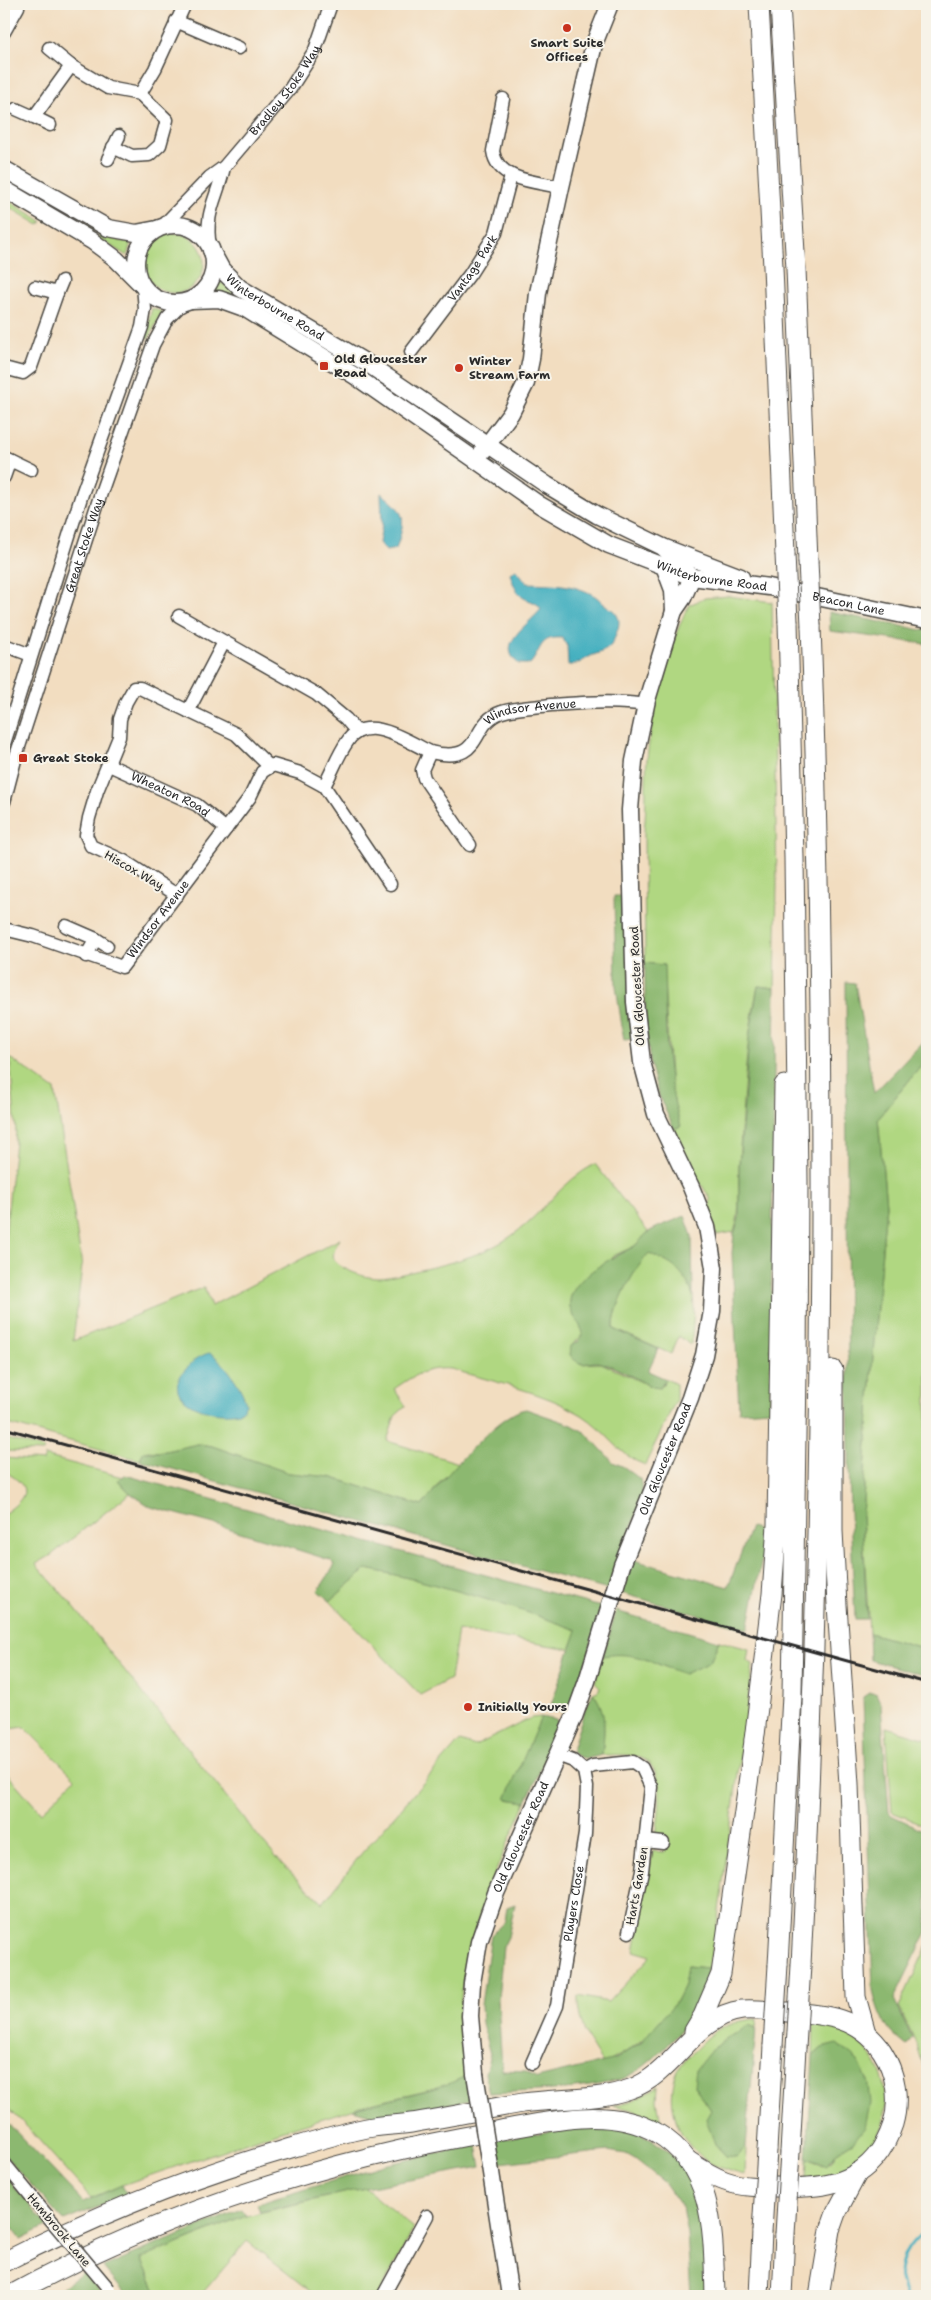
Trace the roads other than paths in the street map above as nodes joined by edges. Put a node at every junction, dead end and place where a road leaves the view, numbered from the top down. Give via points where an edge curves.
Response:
1 (12, 4) edge
2 (183, 4) edge
3 (331, 4) edge
4 (610, 4) edge
5 (758, 4) edge
6 (780, 4) edge
7 (176, 21) junction
8 (4, 32) edge
9 (233, 42) dead end
10 (49, 48) dead end
11 (72, 66) junction
12 (140, 94) junction
13 (503, 99) dead end
14 (16, 109) dead end
15 (34, 117) junction
16 (50, 126) dead end
17 (113, 147) dead end
18 (224, 167) junction
19 (4, 168) edge
20 (511, 176) junction
21 (560, 187) junction
22 (4, 189) edge
23 (159, 229) junction
24 (211, 248) junction
25 (62, 280) dead end
26 (142, 285) junction
27 (35, 287) dead end
28 (57, 294) junction
29 (190, 301) junction
30 (412, 352) dead end
31 (4, 368) edge
32 (488, 444) junction
33 (7, 459) edge
34 (477, 460) junction
35 (31, 470) dead end
36 (4, 476) edge
37 (663, 547) junction
38 (664, 566) junction
39 (692, 577) junction
40 (769, 587) junction
41 (674, 611) junction
42 (179, 616) dead end
43 (927, 620) edge
44 (224, 642) junction
45 (4, 645) edge
46 (31, 655) junction
47 (646, 705) junction
48 (188, 711) junction
49 (358, 732) junction
50 (4, 744) edge
51 (430, 752) junction
52 (109, 765) junction
53 (270, 767) junction
54 (816, 767) junction
55 (324, 786) junction
56 (4, 802) edge
57 (226, 829) junction
58 (470, 845) dead end
59 (794, 858) junction
60 (390, 884) dead end
61 (177, 895) junction
62 (66, 926) dead end
63 (4, 929) edge
64 (96, 939) junction
65 (107, 946) dead end
66 (86, 956) junction
67 (797, 1371) junction
68 (754, 1740) junction
69 (556, 1755) junction
70 (584, 1771) junction
71 (645, 1841) junction
72 (663, 1844) dead end
73 (629, 1932) dead end
74 (866, 2032) junction
75 (685, 2044) junction
76 (532, 2063) dead end
77 (407, 2124) junction
78 (687, 2160) junction
79 (4, 2163) edge
80 (858, 2172) junction
81 (427, 2216) dead end
82 (4, 2262) edge
83 (4, 2276) edge
84 (112, 2293) edge
85 (8, 2296) edge
86 (383, 2296) edge
87 (510, 2296) edge
88 (716, 2296) edge
89 (759, 2296) edge
90 (782, 2296) edge
91 (819, 2296) edge

1 - 8 street via 18,7
2 - 7 street
3 - 18 street, Bradley Stoke Way via 315,50 299,76
4 - 21 main road via 594,44
5 - 59 highway, bridge via 774,277
6 - 54 highway, bridge via 796,268
7 - 9 street
7 - 12 street
10 - 11 street
11 - 12 street via 108,88
11 - 15 street
12 - 17 street via 167,120 160,145 149,155 139,157
13 - 20 street via 494,158 500,168
14 - 15 street
15 - 16 street
18 - 23 street, Bradley Stoke Way
18 - 24 street, Bradley Stoke Way via 210,210 208,232
19 - 23 main road via 108,228 136,233
20 - 21 street
20 - 30 street, Vantage Park via 496,233
21 - 32 main road via 538,293 526,383 511,414
22 - 26 main road via 92,241
23 - 24 main road via 172,225 195,230
23 - 26 main road via 146,239 138,253 136,263
24 - 29 main road via 214,267 209,284
24 - 32 main road, Winterbourne Road via 222,270 240,288 368,364
25 - 28 street
26 - 29 main road via 152,296 163,301
26 - 46 street, Great Stoke Way via 145,309 142,327 82,494
27 - 28 street
28 - 31 street via 31,368 23,373
29 - 34 main road, Winterbourne Road via 218,299 244,308 355,376
29 - 56 street, Great Stoke Way via 179,306 167,320 153,345 102,490
32 - 34 main road
32 - 37 main road, Winterbourne Road via 597,515
33 - 35 street
33 - 36 street
34 - 38 main road, Winterbourne Road via 540,505 600,540
37 - 39 main road
37 - 40 main road, Winterbourne Road
38 - 39 main road, Winterbourne Road
38 - 41 main road, Old Gloucester Road via 673,590
39 - 40 main road, Winterbourne Road
39 - 41 main road, Old Gloucester Road
40 - 43 main road, Beacon Lane
41 - 47 main road, Old Gloucester Road
42 - 44 street
44 - 48 street
44 - 49 street via 316,694
45 - 46 street
46 - 50 street, Great Stoke Way
47 - 51 street, Windsor Avenue via 590,702 516,708 489,720 468,750 446,756
47 - 69 main road, Old Gloucester Road via 634,761 630,810 637,1033 656,1114 707,1227 714,1268 712,1311 704,1355 690,1398 622,1564 587,1681
48 - 52 street via 134,688 120,719 119,737
48 - 53 street via 236,734
49 - 51 street via 378,728
49 - 55 street via 348,740
51 - 58 street via 422,770 424,778
52 - 57 street, Wheaton Road via 197,806
52 - 61 street, Hiscox Way via 89,818 86,835 91,846
53 - 55 street via 273,765 300,773
53 - 57 street, Windsor Avenue via 262,772 250,797
54 - 74 highway via 827,856 834,1531 849,1784 856,1997
54 - 90 highway, bridge via 820,1319 818,1509 801,1965
55 - 60 street
57 - 61 street, Windsor Avenue
59 - 67 highway
59 - 68 highway via 785,930 777,1525
61 - 66 street, Windsor Avenue via 122,967
62 - 64 street
63 - 66 street, Windsor Avenue
64 - 65 street
64 - 66 street
67 - 68 highway via 786,1450 776,1594
67 - 89 highway, bridge via 792,1695
68 - 75 highway via 721,1974 703,2016
69 - 70 street via 573,1761
69 - 87 main road, Old Gloucester Road, bridge via 496,1893 479,1942 472,1983 470,2016 475,2074
70 - 71 street, Harts Garden via 593,1766 638,1763 652,1794
70 - 76 street, Players Close via 587,1786 585,1834 557,2006
71 - 72 street, Harts Garden
71 - 73 street, Harts Garden
74 - 75 highway via 833,2016 754,2010 720,2016
74 - 80 highway via 888,2062 897,2099 886,2142
75 - 77 highway via 655,2074 629,2090 523,2103
77 - 82 highway via 373,2127 249,2161 172,2187 80,2224
77 - 83 highway via 252,2170 178,2196 90,2233
78 - 80 highway via 726,2182 744,2186 817,2188
78 - 85 highway via 673,2145 639,2124 595,2117 442,2140 291,2178 210,2206 118,2241
78 - 88 highway via 700,2179 710,2211
79 - 84 street, Hambrook Lane, bridge
80 - 91 highway via 830,2230
81 - 86 street

